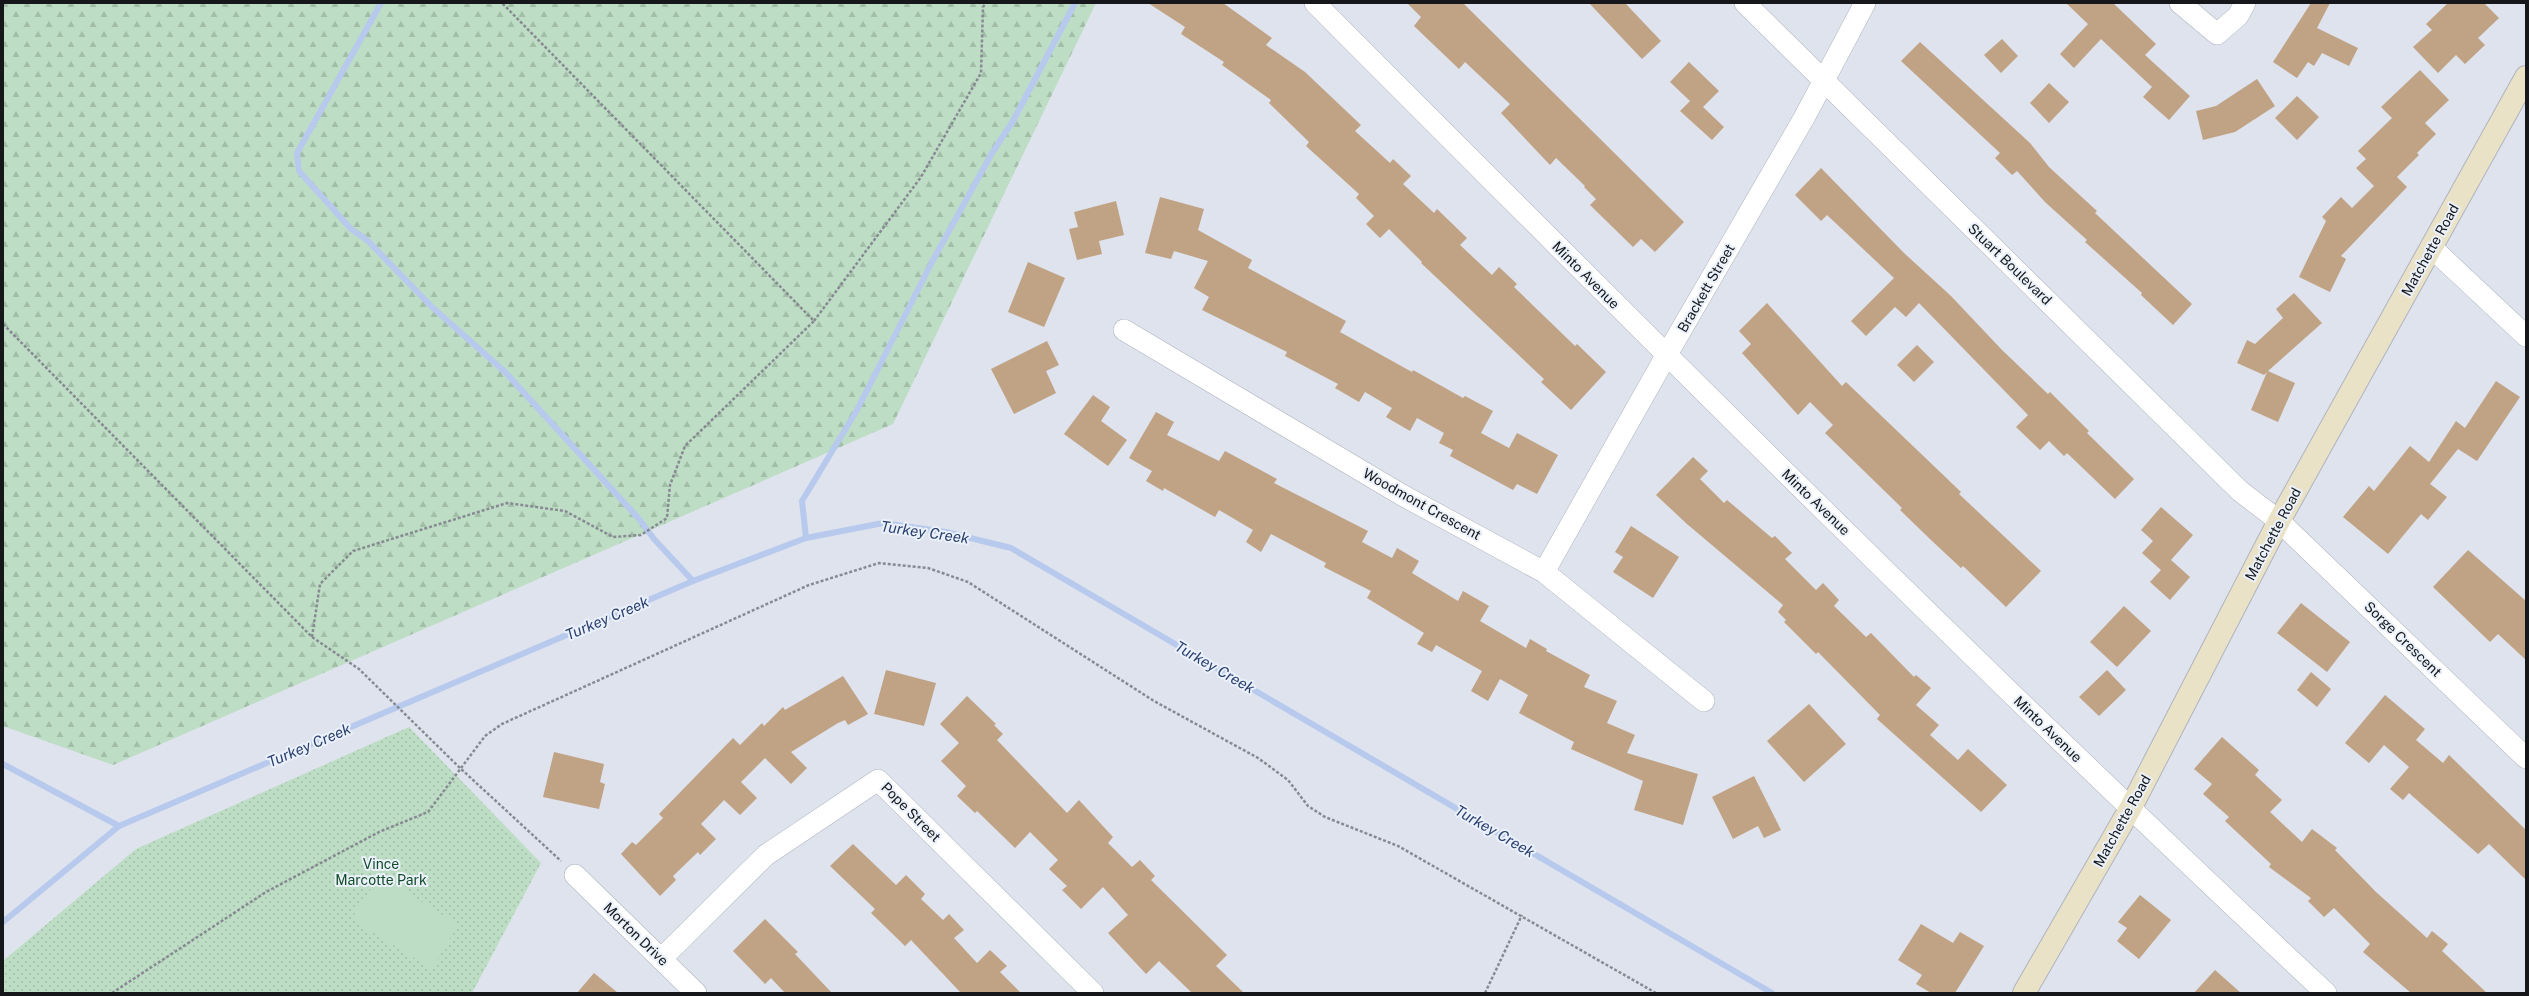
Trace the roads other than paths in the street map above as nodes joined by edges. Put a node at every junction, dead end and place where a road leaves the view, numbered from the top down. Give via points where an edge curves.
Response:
1 (1315, 3) edge
2 (1745, 3) edge
3 (1865, 3) edge
4 (2180, 3) edge
5 (2245, 3) edge
6 (2526, 77) edge
7 (1824, 82) junction
8 (2431, 248) junction
9 (1124, 330) dead end
10 (2526, 336) edge
11 (1666, 356) junction
12 (2279, 521) junction
13 (1544, 572) junction
14 (1704, 701) dead end
15 (2526, 758) edge
16 (2130, 809) junction
17 (575, 875) road end
18 (661, 959) junction
19 (696, 993) edge
20 (1093, 993) edge
21 (2024, 993) edge
22 (2326, 993) edge

1 - 11 street, Minto Avenue
2 - 7 street, Stuart Boulevard
3 - 7 street, Brackett Street
4 - 5 street via 2217,34 2238,16
6 - 8 street, Matchette Road
7 - 11 street, Brackett Street
7 - 12 street, Stuart Boulevard via 2240,491
8 - 10 street
8 - 12 street, Matchette Road
9 - 13 street, Woodmont Crescent via 1402,495
11 - 13 street, Brackett Street
11 - 16 street, Minto Avenue
12 - 15 street, Sorge Crescent
12 - 16 street, Matchette Road
13 - 14 street, Woodmont Crescent
16 - 21 street, Matchette Road
16 - 22 street, Minto Avenue
17 - 18 street, Morton Drive
18 - 19 street, Morton Drive
18 - 20 street, Pope Street via 766,855 878,780

